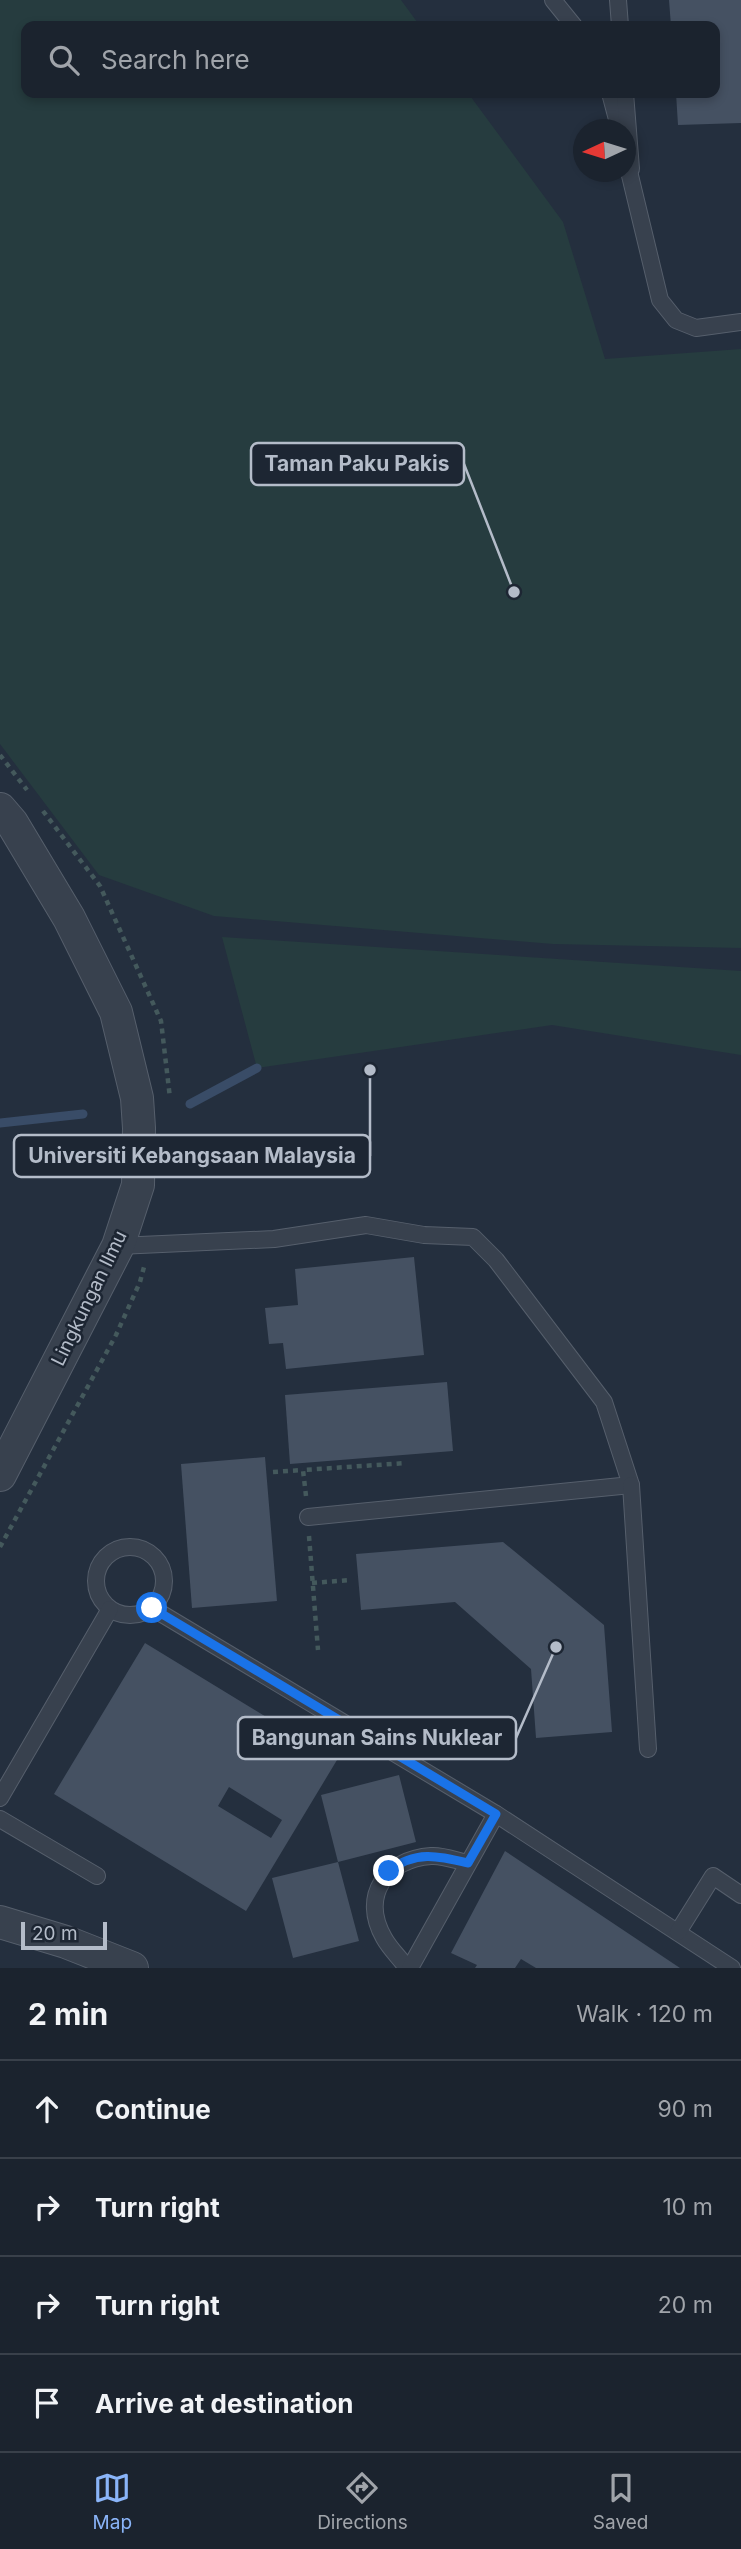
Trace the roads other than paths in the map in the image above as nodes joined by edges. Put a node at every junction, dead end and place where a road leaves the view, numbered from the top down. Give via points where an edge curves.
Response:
1 (553, 0) edge
2 (618, 0) edge
3 (570, 21) edge
4 (620, 21) edge
5 (611, 98) edge
6 (625, 98) edge
7 (617, 119) edge
8 (630, 182) edge
9 (634, 200) junction
10 (741, 322) edge
11 (0, 809) edge
12 (118, 1246) junction
13 (0, 1475) edge
14 (631, 1485) junction
15 (308, 1517) dead end
16 (152, 1608) junction
17 (110, 1609) junction
18 (648, 1749) dead end
19 (0, 1798) edge
20 (496, 1814) junction
21 (0, 1819) edge
22 (468, 1863) junction
23 (97, 1876) dead end
24 (741, 1895) edge
25 (0, 1922) edge
26 (678, 1932) junction
27 (132, 1968) edge
28 (409, 1968) edge
29 (733, 1968) edge

1 - 3 lane
2 - 4 lane
5 - 7 lane
6 - 9 lane
8 - 9 lane
9 - 10 lane via 660,300 676,320 696,328
11 - 12 street, Lingkungan Ilmu via 69,918 116,1012 137,1098 139,1128 138,1185
12 - 13 street, Lingkungan Ilmu
12 - 14 lane via 274,1238 366,1225 473,1237 496,1260 604,1402
14 - 15 lane
14 - 18 lane
16 - 17 lane via 131,1616
16 - 17 lane via 164,1589 162,1566 146,1550 124,1547 104,1558 98,1568 97,1590
16 - 20 lane
17 - 19 lane
20 - 22 lane
20 - 26 lane
21 - 23 lane
22 - 28 lane
22 - 28 lane via 435,1855 412,1858 389,1871 379,1885 376,1917 383,1938
24 - 26 lane via 713,1875
25 - 27 street
26 - 29 lane

